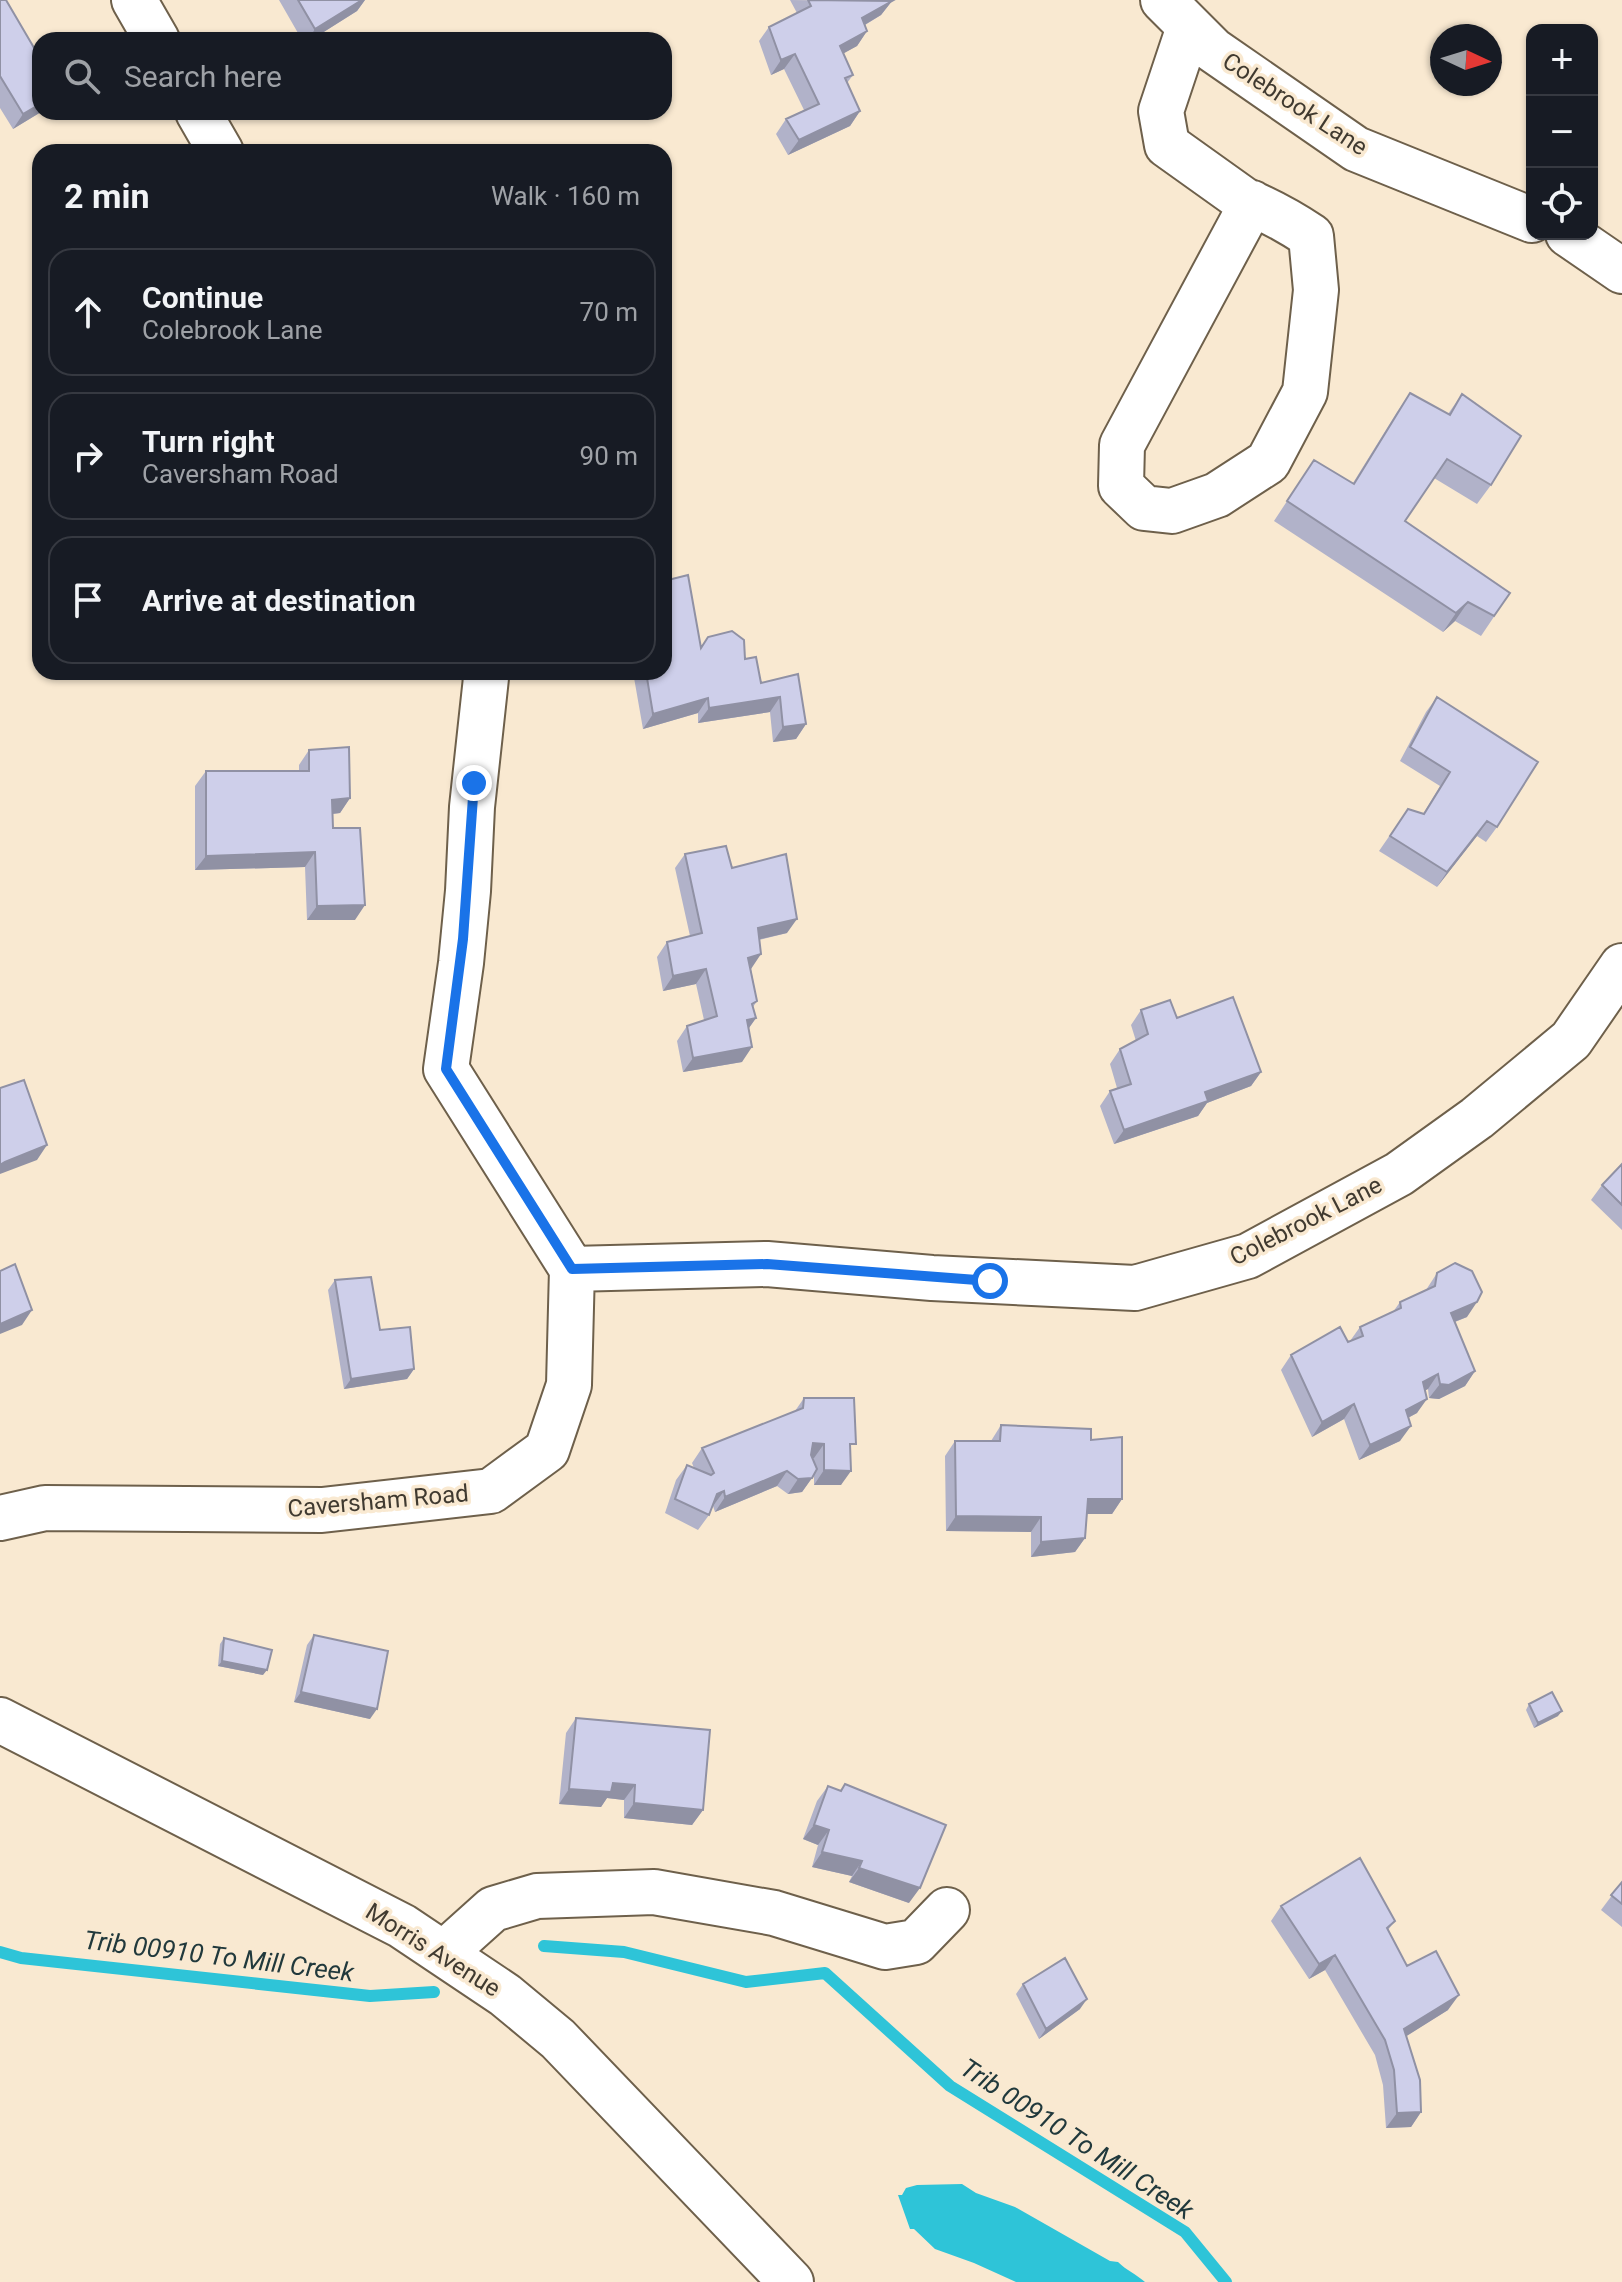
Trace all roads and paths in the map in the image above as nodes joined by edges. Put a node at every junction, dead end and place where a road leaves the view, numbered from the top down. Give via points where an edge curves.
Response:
1 (134, 0) edge
2 (1176, 13) edge
3 (152, 32) edge
4 (203, 120) edge
5 (216, 144) edge
6 (1252, 203) junction
7 (1526, 218) edge
8 (1577, 240) edge
9 (1622, 271) edge
10 (486, 680) edge
11 (1622, 966) edge
12 (572, 1269) junction
13 (0, 1518) edge
14 (0, 1720) edge
15 (947, 1910) dead end
16 (444, 1953) junction
17 (791, 2282) edge

1 - 3 street
2 - 6 street via 1161,111 1167,145
2 - 7 street, Colebrook Lane via 1213,50 1356,149
4 - 5 street
6 - 6 street via 1311,236 1316,290 1305,392 1268,462 1217,495 1172,511 1144,508 1121,486 1122,445
8 - 9 street
10 - 12 street via 461,963 446,1069
11 - 12 street, Colebrook Lane via 1571,1040 1477,1118 1399,1174 1248,1256 1135,1288 767,1264
12 - 13 street, Caversham Road via 569,1385 547,1450 491,1491 322,1510 45,1508
14 - 16 street, Morris Avenue via 402,1926
15 - 16 street via 916,1942 885,1947 774,1913 654,1892 537,1896 493,1909
16 - 17 street, Morris Avenue via 558,2039

